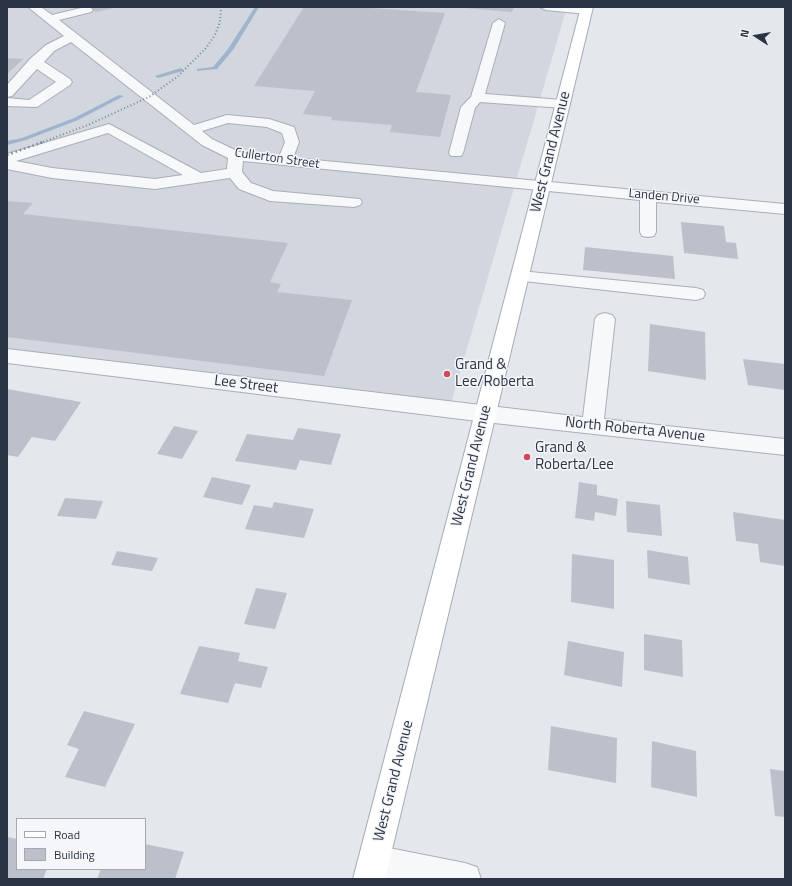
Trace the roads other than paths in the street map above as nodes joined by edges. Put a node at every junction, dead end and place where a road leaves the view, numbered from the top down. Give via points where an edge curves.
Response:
1 (34, 7) edge
2 (546, 7) edge
3 (587, 9) edge
4 (87, 10) dead end
5 (50, 19) junction
6 (499, 23) dead end
7 (72, 37) junction
8 (35, 62) junction
9 (7, 92) edge
10 (477, 98) junction
11 (7, 102) edge
12 (563, 104) junction
13 (192, 130) junction
14 (456, 153) dead end
15 (236, 156) junction
16 (7, 159) edge
17 (284, 162) junction
18 (7, 164) edge
19 (234, 173) junction
20 (199, 178) junction
21 (543, 186) junction
22 (648, 196) junction
23 (354, 202) dead end
24 (785, 209) edge
25 (648, 232) dead end
26 (520, 276) junction
27 (696, 294) dead end
28 (605, 319) dead end
29 (7, 356) edge
30 (485, 414) junction
31 (593, 426) junction
32 (785, 448) edge
33 (371, 870) edge
34 (465, 879) edge

1 - 5 street, Cullerton Street
2 - 3 street
3 - 12 main road, West Grand Avenue
4 - 5 street
5 - 7 street, Cullerton Street
6 - 10 street
7 - 8 street via 50,48
7 - 13 street, Cullerton Street
8 - 9 street
8 - 11 street via 65,82 32,104
10 - 12 street
10 - 14 street via 468,107
12 - 21 main road, West Grand Avenue
13 - 15 street, Cullerton Street via 207,142
13 - 17 street via 226,119 269,123 289,130 292,142
15 - 17 street, Cullerton Street
15 - 19 street
16 - 20 street via 109,128
17 - 21 street, Cullerton Street
18 - 20 street via 52,174 155,184
19 - 20 street
19 - 23 street via 245,186 270,196
21 - 22 street, Landen Drive
21 - 26 main road, West Grand Avenue
22 - 24 street, Landen Drive
22 - 25 street
26 - 27 street
26 - 30 main road, West Grand Avenue
28 - 31 street
29 - 30 street, Lee Street
30 - 31 street, North Roberta Avenue
30 - 33 main road, West Grand Avenue
31 - 32 street, North Roberta Avenue
33 - 34 street

